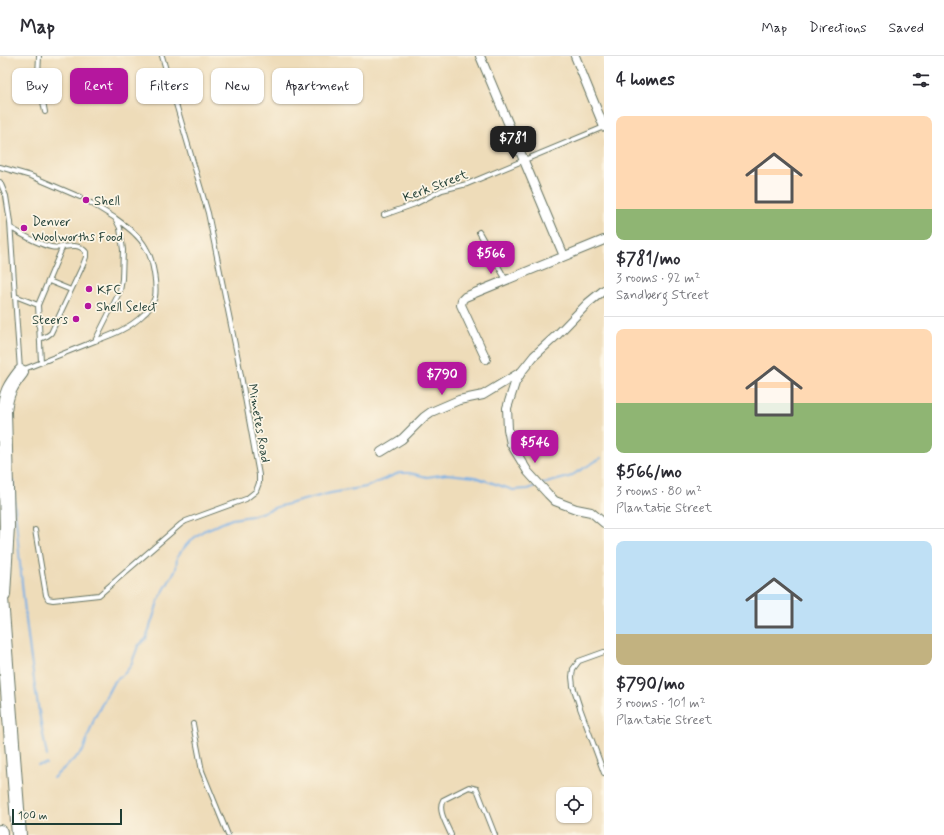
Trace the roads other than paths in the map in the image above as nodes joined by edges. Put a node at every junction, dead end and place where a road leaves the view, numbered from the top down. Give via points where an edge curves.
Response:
1 (39, 56) edge
2 (162, 56) edge
3 (480, 56) edge
4 (575, 56) edge
5 (45, 112) dead end
6 (604, 127) edge
7 (525, 160) junction
8 (0, 167) edge
9 (0, 182) edge
10 (80, 197) dead end
11 (91, 203) dead end
12 (384, 215) dead end
13 (115, 218) junction
14 (11, 228) junction
15 (480, 232) dead end
16 (604, 240) edge
17 (63, 246) junction
18 (564, 256) junction
19 (506, 280) junction
20 (48, 281) junction
21 (71, 290) junction
22 (604, 290) edge
23 (15, 296) junction
24 (38, 305) junction
25 (40, 339) junction
26 (95, 341) junction
27 (486, 359) dead end
28 (41, 362) junction
29 (522, 371) junction
30 (21, 372) junction
31 (381, 452) dead end
32 (604, 523) edge
33 (35, 530) dead end
34 (0, 584) edge
35 (2, 609) junction
36 (604, 652) edge
37 (193, 724) dead end
38 (604, 774) edge
39 (0, 832) edge
40 (0, 835) edge
41 (19, 835) edge
42 (228, 835) edge
43 (451, 835) edge
44 (495, 835) edge

1 - 5 lane via 38,75
2 - 33 lane, Mimetes Road via 208,213 252,433 259,483 256,491 246,499 181,524 98,595 53,600 48,598
3 - 7 street
4 - 6 street
6 - 7 lane, Kerk Street
7 - 12 lane, Kerk Street via 467,184 442,190 415,204
7 - 18 street
8 - 10 lane via 31,176
9 - 14 lane via 6,196
11 - 13 lane
13 - 26 lane via 120,228 123,250 122,280 120,291
13 - 26 lane via 132,231 147,248 152,265 155,297 144,315 112,335
14 - 17 lane via 52,248
14 - 23 lane
15 - 19 lane
16 - 18 street
17 - 20 lane
17 - 21 lane via 78,246 86,252
18 - 19 street
19 - 27 street via 465,296 462,300 461,304
20 - 21 lane
20 - 24 lane
21 - 25 lane via 51,332
22 - 29 street via 534,356
23 - 24 lane
23 - 30 lane
24 - 25 lane
25 - 28 lane
26 - 28 lane
28 - 30 lane
29 - 31 street via 483,395 459,400 431,412 402,439
29 - 32 street via 507,408 511,444 528,472 555,501 591,512
30 - 35 highway via 8,390 4,411 7,526
34 - 35 highway
35 - 41 highway
36 - 38 lane via 579,661 572,669 573,686
37 - 42 lane via 202,772
39 - 40 highway
43 - 44 lane via 440,804 443,800 473,787 477,789

